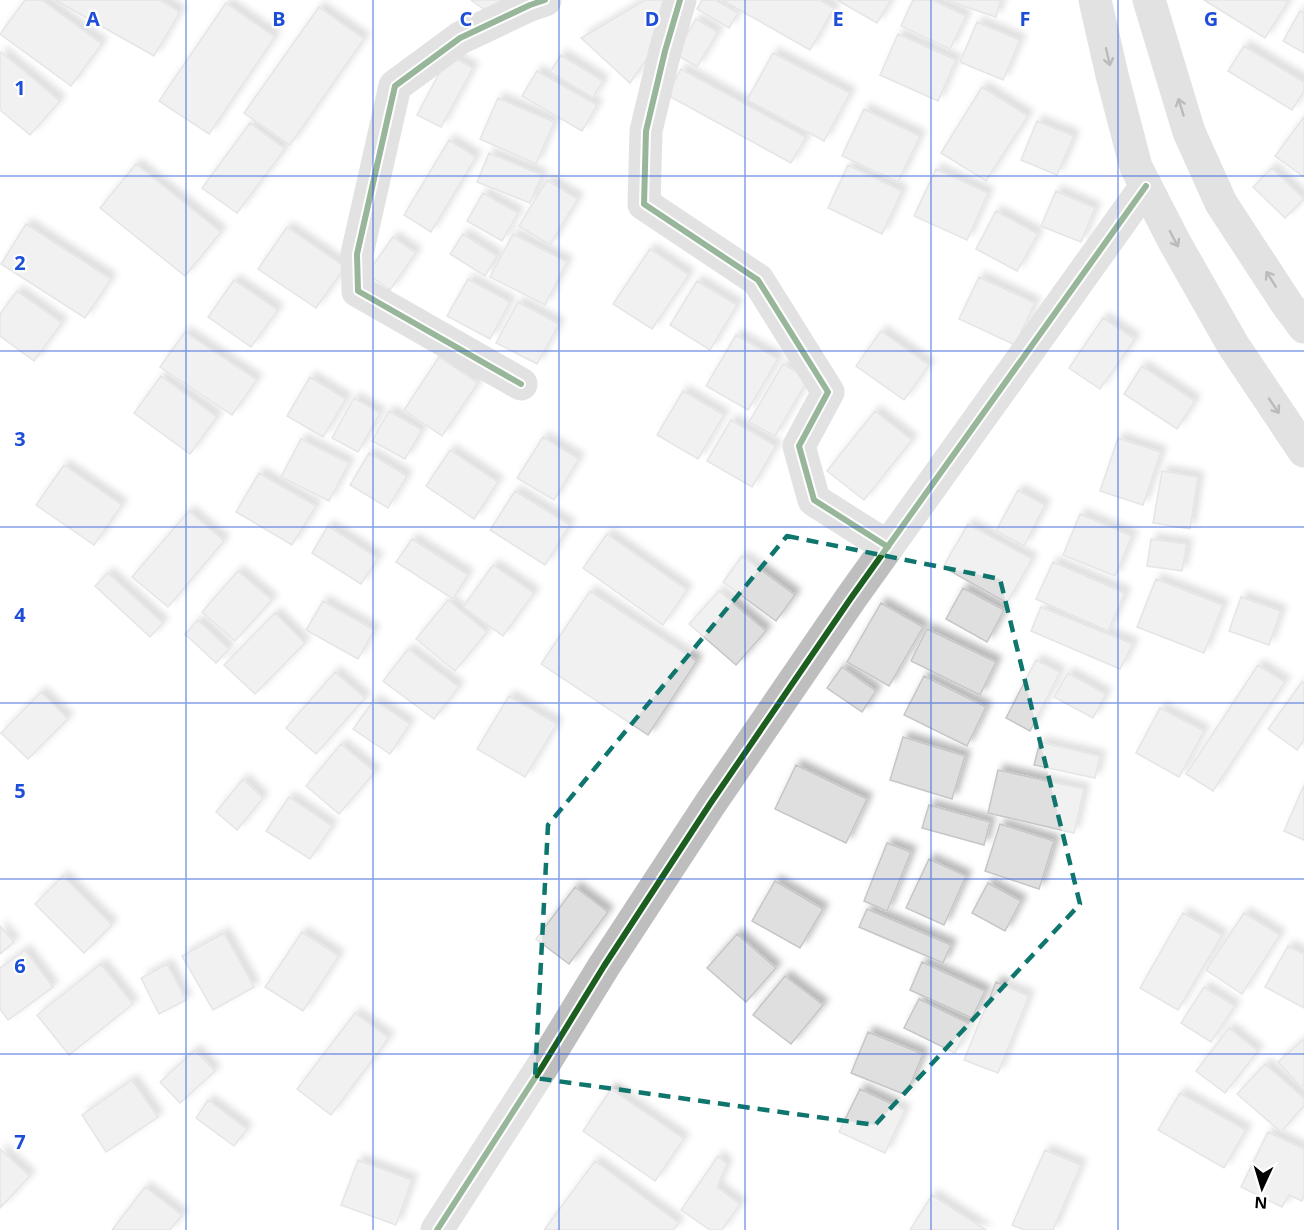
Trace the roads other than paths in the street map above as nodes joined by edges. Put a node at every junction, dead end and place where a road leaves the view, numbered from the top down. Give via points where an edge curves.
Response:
1 (545, 0) edge
2 (680, 0) edge
3 (1095, 0) edge
4 (1149, 0) edge
5 (1146, 186) junction
6 (1304, 327) edge
7 (521, 384) dead end
8 (1304, 451) edge
9 (888, 547) junction
10 (437, 1230) edge

1 - 7 street via 460,38 395,86 357,254 358,291
2 - 9 street via 646,130 644,204 758,279 828,392 799,446 814,500
3 -> 5 street via 1136,167
6 -> 4 street via 1221,203 1189,132
5 -> 8 street via 1233,345
5 - 9 street
9 - 10 street via 710,804

